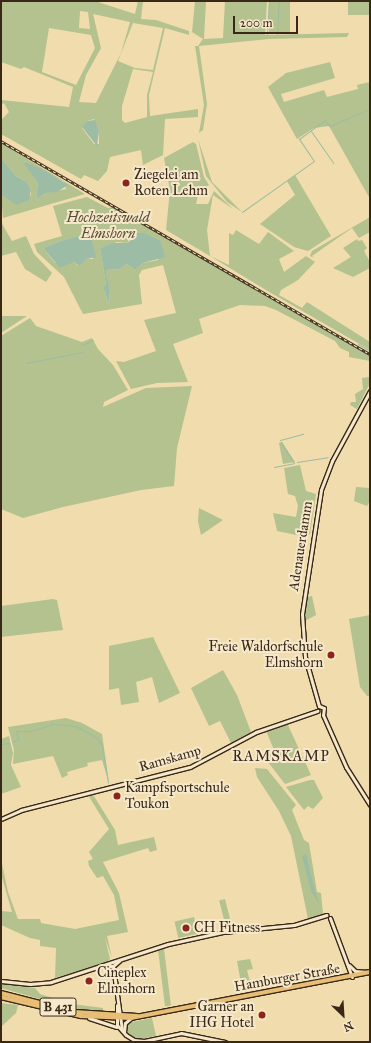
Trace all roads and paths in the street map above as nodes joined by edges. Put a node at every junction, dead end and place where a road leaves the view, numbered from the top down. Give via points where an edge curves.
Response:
1 (370, 391) edge
2 (368, 399) edge
3 (319, 706) junction
4 (317, 711) junction
5 (322, 713) junction
6 (370, 805) edge
7 (1, 819) edge
8 (326, 915) dead end
9 (330, 918) dead end
10 (346, 962) junction
11 (112, 965) junction
12 (370, 972) edge
13 (352, 977) junction
14 (1, 981) edge
15 (1, 993) edge
16 (1, 997) edge
17 (138, 1016) junction
18 (87, 1017) junction
19 (117, 1017) junction
20 (131, 1018) junction
21 (118, 1027) junction
22 (124, 1032) junction
23 (131, 1038) junction
24 (149, 1040) junction
25 (156, 1042) edge
26 (225, 1042) edge

1 - 2 street, Adenauerdamm
2 - 3 street, Adenauerdamm via 326,474 314,523 302,630 306,663
3 - 4 street
3 - 5 street, Adenauerdamm via 324,708
4 - 5 street
4 - 7 street, Ramskamp via 256,732 190,767 21,810
5 - 6 street, Adenauerdamm via 346,767
8 - 11 street via 294,925 223,932 176,942
9 - 10 street
10 - 12 street via 355,970
10 - 13 street
11 - 14 street via 46,983
11 - 19 street
12 - 13 main road, Hamburger Straße / B 431
13 - 17 main road, Hamburger Straße / B 431
15 - 19 main road, B 431 via 74,1012
16 - 18 main road, B 431
17 - 19 main road, Hamburger Straße / B 431
17 - 20 main road, Hamburger Straße / B 431
18 - 19 main road, B 431
18 - 21 street
19 - 20 main road, Hamburger Straße / B 431
19 - 21 street
19 - 22 street
20 - 22 street via 125,1023
21 - 23 street
22 - 23 street
23 - 24 street
24 - 25 street
24 - 26 street via 181,1033

